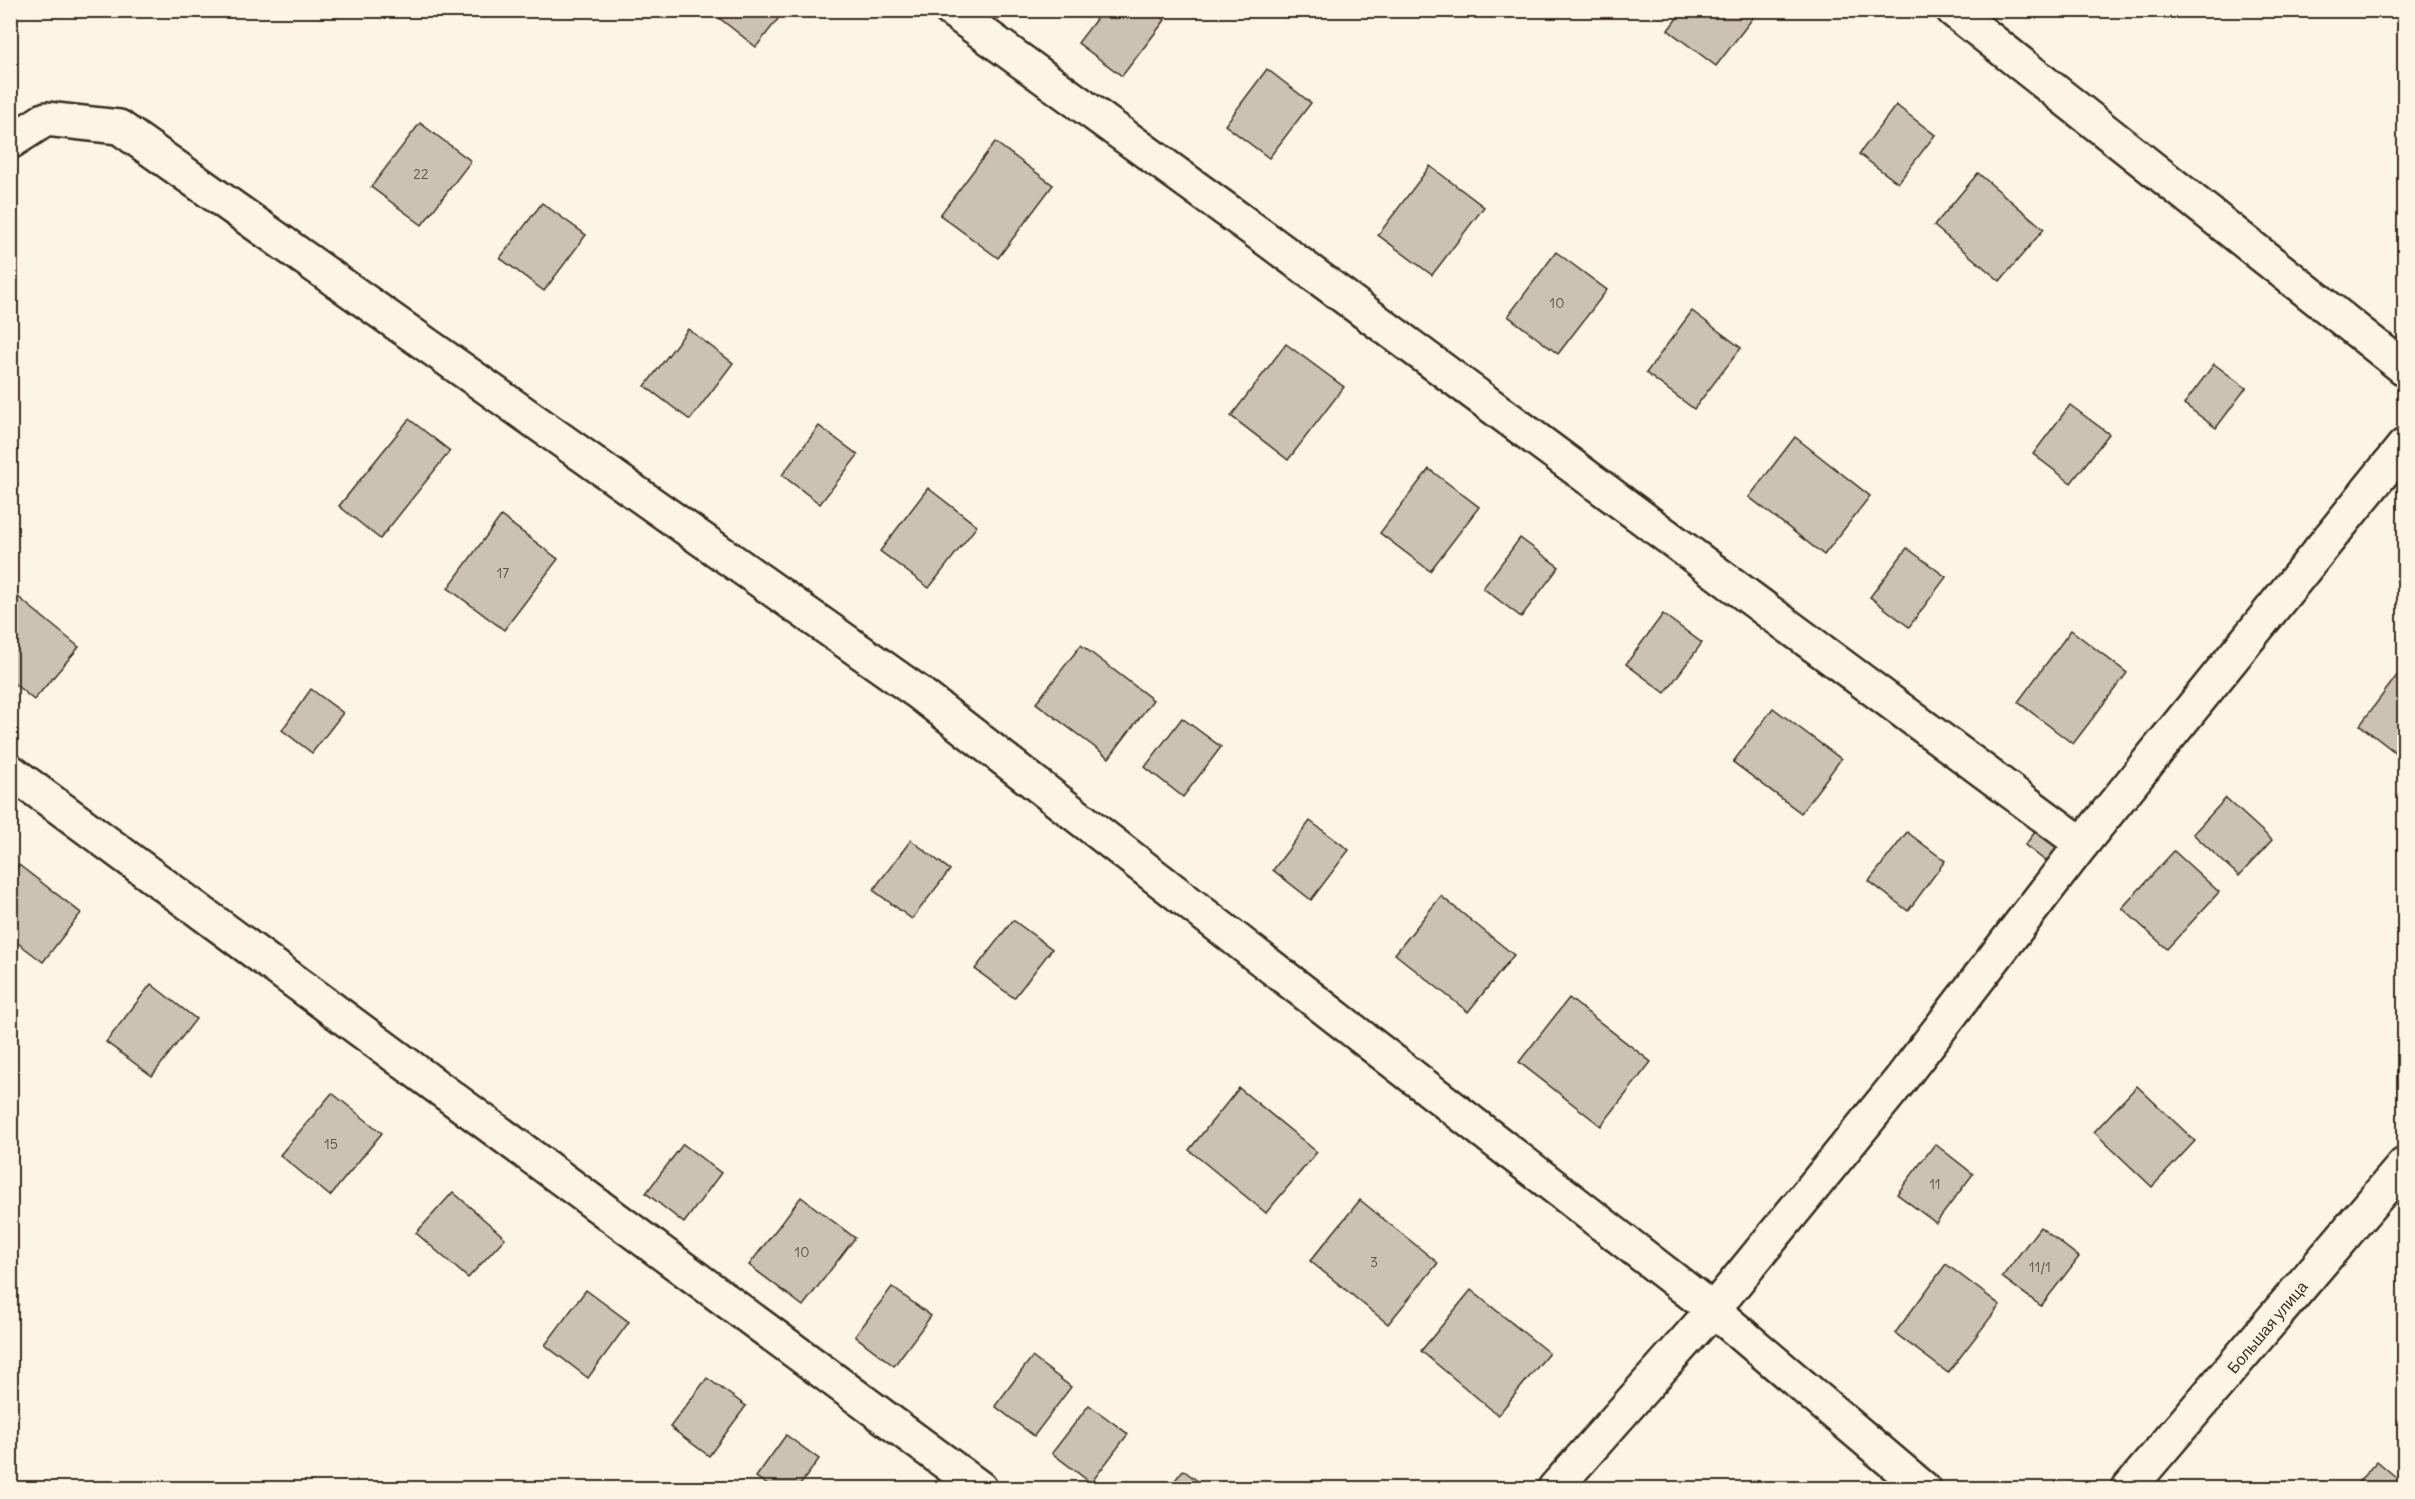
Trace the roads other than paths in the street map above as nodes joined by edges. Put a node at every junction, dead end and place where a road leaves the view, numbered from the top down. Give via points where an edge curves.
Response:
1 (951, 10) edge
2 (1953, 10) edge
3 (10, 142) edge
4 (2404, 368) edge
5 (2404, 446) edge
6 (10, 771) edge
7 (2082, 844) junction
8 (2404, 1165) edge
9 (1713, 1310) junction
10 (980, 1488) edge
11 (1555, 1488) edge
12 (1923, 1488) edge
13 (2129, 1488) edge

1 - 7 street
2 - 4 street
3 - 9 street via 46,119 119,127 919,693
5 - 7 street
6 - 10 street
7 - 9 street via 1898,1083
8 - 13 street, Большая улица
9 - 11 street
9 - 12 street

